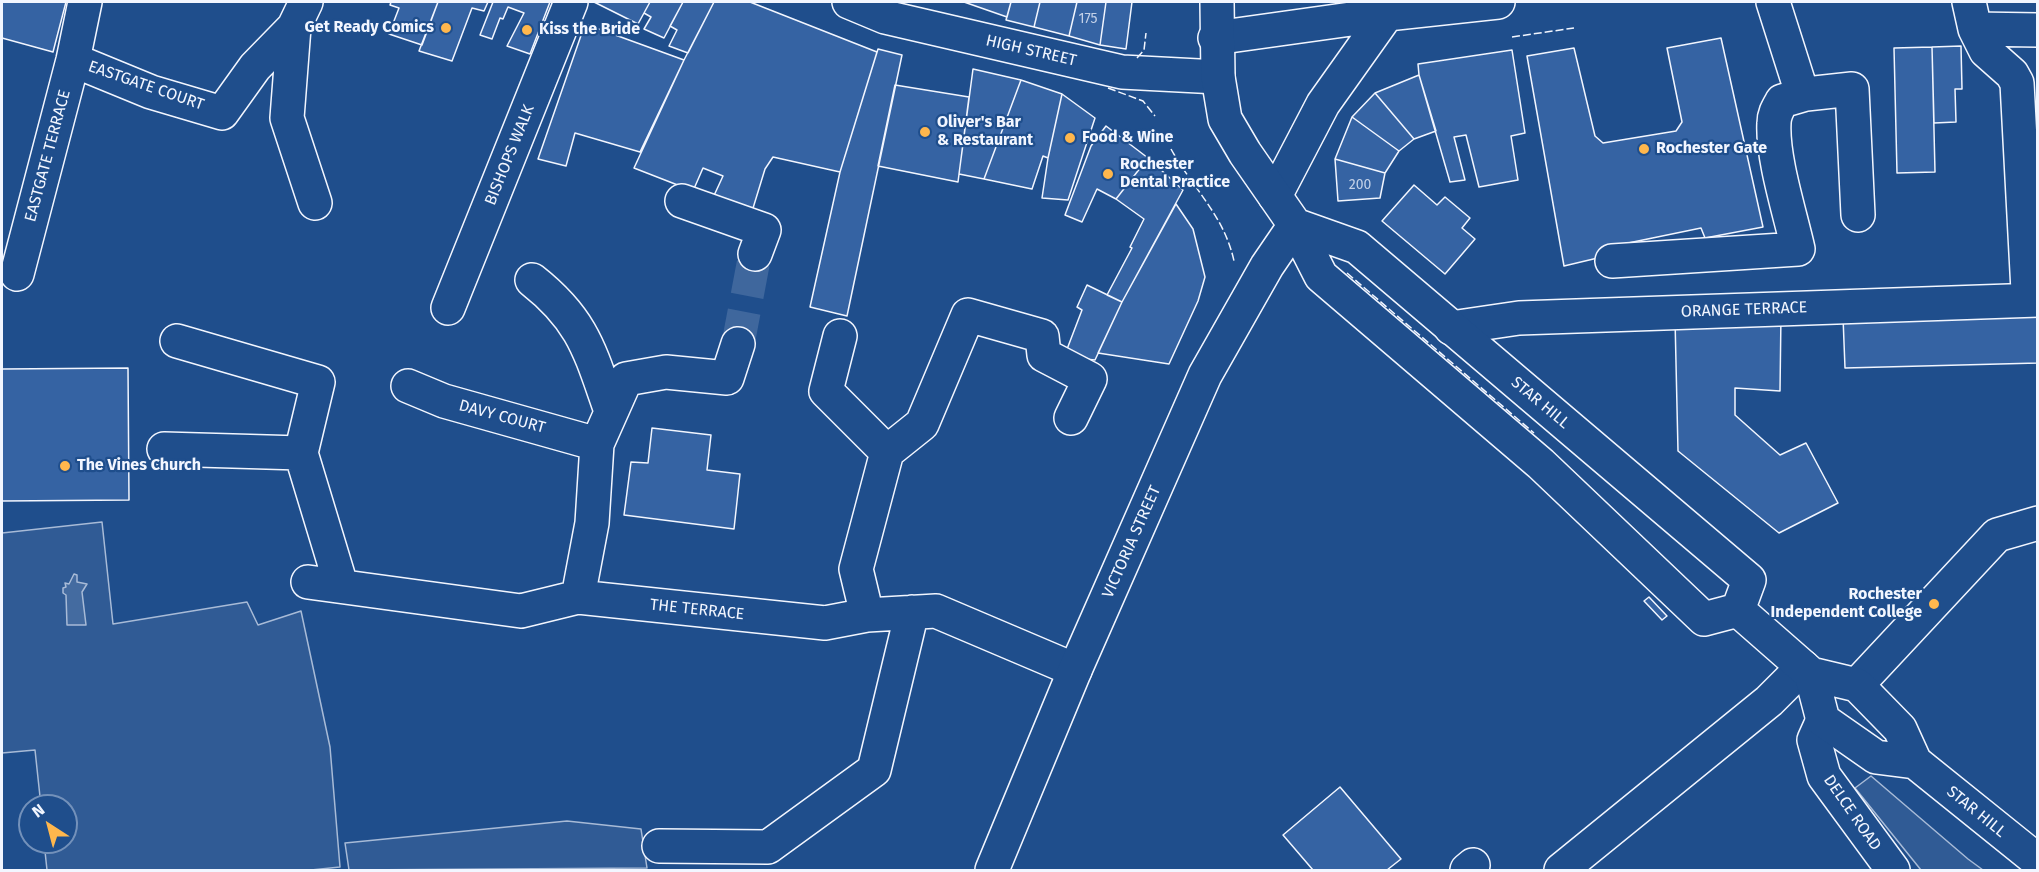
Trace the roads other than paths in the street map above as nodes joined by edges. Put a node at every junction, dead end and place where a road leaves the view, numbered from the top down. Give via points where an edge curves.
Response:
1 (85, 2) edge
2 (571, 2) edge
3 (849, 2) edge
4 (1217, 2) edge
5 (1498, 2) edge
6 (1773, 2) edge
7 (1374, 8) edge
8 (300, 14) edge
9 (1972, 15) edge
10 (2037, 30) edge
11 (1215, 38) junction
12 (73, 60) junction
13 (1218, 77) junction
14 (1806, 94) junction
15 (1275, 196) junction
16 (682, 201) dead end
17 (315, 202) dead end
18 (1858, 215) dead end
19 (1295, 225) junction
20 (755, 254) tunnel mouth
21 (1612, 261) dead end
22 (17, 274) dead end
23 (532, 280) dead end
24 (2033, 296) edge
25 (448, 308) dead end
26 (1452, 328) junction
27 (840, 336) dead end
28 (177, 341) dead end
29 (738, 344) tunnel mouth
30 (408, 386) dead end
31 (611, 411) junction
32 (1071, 418) dead end
33 (597, 444) junction
34 (164, 449) dead end
35 (887, 452) junction
36 (301, 453) junction
37 (2037, 523) edge
38 (308, 582) dead end
39 (341, 585) junction
40 (578, 597) junction
41 (1738, 610) junction
42 (912, 612) junction
43 (867, 615) junction
44 (1075, 670) junction
45 (1807, 670) junction
46 (1857, 685) junction
47 (1823, 720) junction
48 (1916, 762) junction
49 (658, 846) dead end
50 (2037, 861) edge
51 (992, 870) edge
52 (1561, 870) edge
53 (1893, 870) edge

1 - 12 street, EASTGATE TERRACE
2 - 25 street, BISHOPS WALK
3 - 13 street, HIGH STREET via 885,17 1122,72
4 - 11 street
5 - 7 street
6 - 14 street via 1800,87
7 - 11 street
7 - 15 street
8 - 12 street, EASTGATE COURT via 222,112 151,92
8 - 17 street via 287,118
9 - 10 street
9 - 24 street via 1986,51 2017,83
11 - 13 street
12 - 22 street, EASTGATE TERRACE
13 - 15 street via 1225,119
14 - 18 street via 1852,90
14 - 21 street via 1782,101 1774,124 1798,249
15 - 19 street
16 - 20 street via 764,230
19 - 26 street, STAR HILL via 1357,247
19 - 41 street via 1321,276 1540,464 1704,619
19 - 44 street, VICTORIA STREET via 1267,266 1206,375
23 - 31 street via 556,299 583,333
24 - 26 street, ORANGE TERRACE via 1519,318
26 - 41 street, STAR HILL via 1749,580
27 - 35 street via 826,391
28 - 36 street via 318,382
29 - 31 street via 727,378 666,372 626,379
30 - 33 street, DAVY COURT via 444,401
31 - 33 street
32 - 35 street via 1090,379 1044,355 1042,336 968,315 922,424
33 - 40 street via 592,524
34 - 36 street
35 - 43 street via 856,569
36 - 39 street
37 - 46 street via 1997,535
38 - 39 street, THE TERRACE
39 - 40 street, THE TERRACE via 520,610
40 - 43 street, THE TERRACE via 825,623
41 - 45 street
42 - 43 street, THE TERRACE
42 - 44 street, THE TERRACE via 936,611
42 - 49 street via 874,770 768,847
44 - 51 street, VICTORIA STREET
45 - 46 street
45 - 47 street
45 - 52 street
46 - 48 street, STAR HILL via 1900,729
47 - 48 street via 1876,757
47 - 53 street, DELCE ROAD via 1814,740 1824,776
48 - 50 street, STAR HILL

